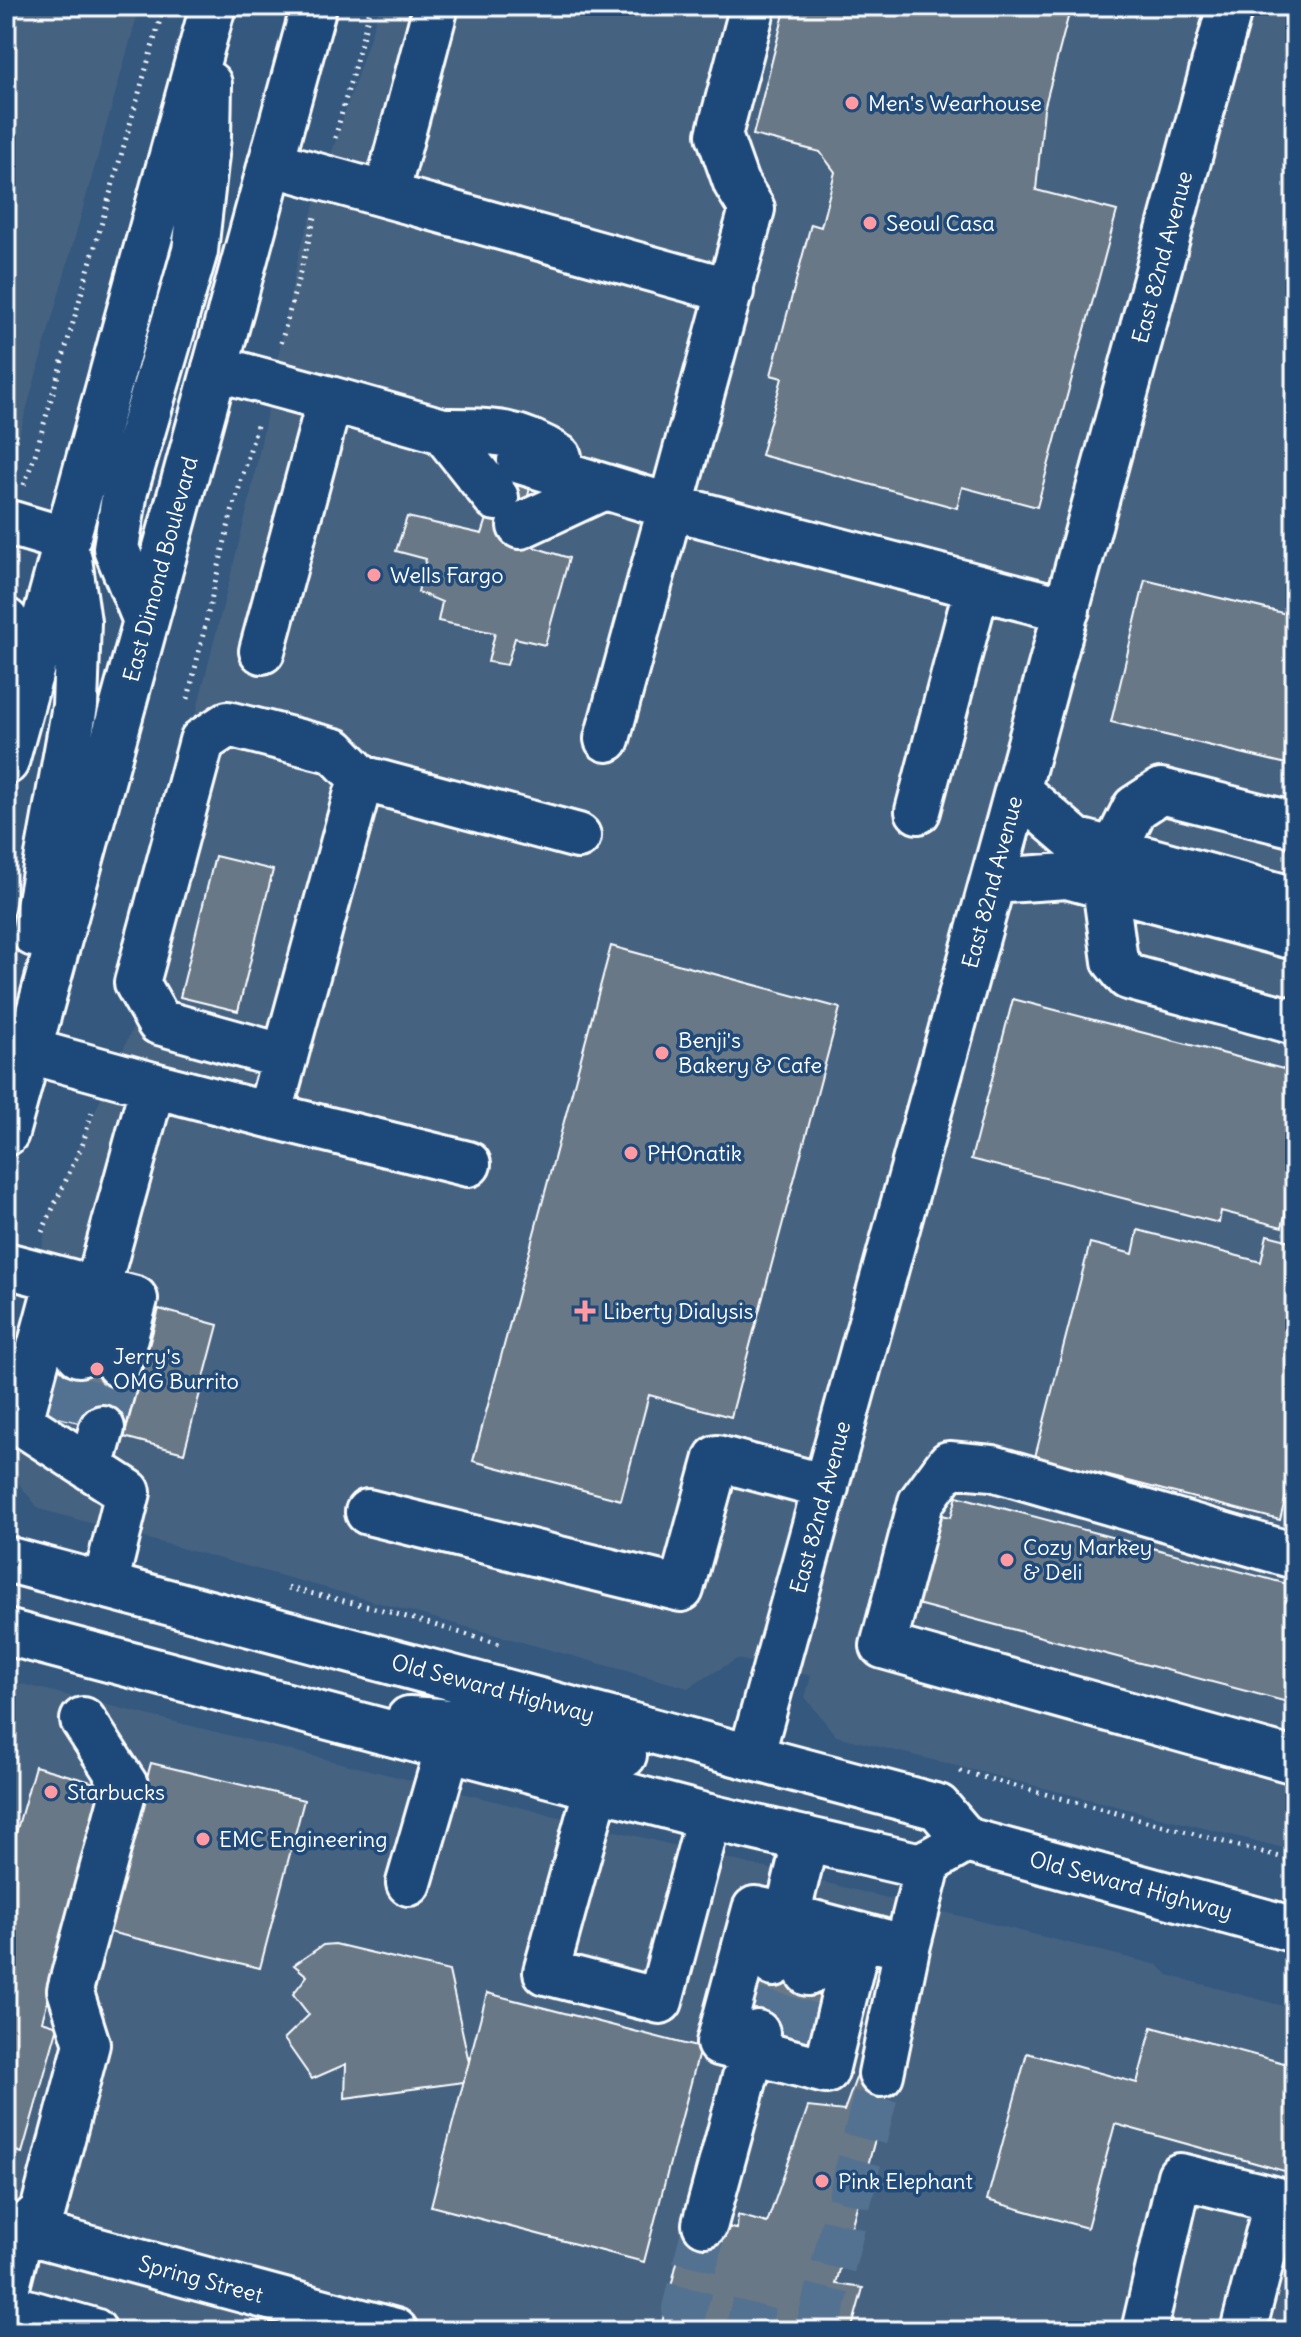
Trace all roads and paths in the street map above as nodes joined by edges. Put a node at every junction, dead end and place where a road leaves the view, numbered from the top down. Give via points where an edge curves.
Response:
1 (164, 6) edge
2 (314, 6) edge
3 (371, 6) edge
4 (436, 6) edge
5 (753, 6) edge
6 (1230, 6) edge
7 (212, 12) edge
8 (271, 163) junction
9 (325, 178) junction
10 (386, 195) junction
11 (731, 291) junction
12 (215, 368) junction
13 (269, 383) junction
14 (330, 399) junction
15 (443, 431) junction
16 (604, 487) junction
17 (510, 490) junction
18 (671, 507) junction
19 (8, 523) edge
20 (67, 540) junction
21 (977, 587) junction
22 (1067, 610) junction
23 (6, 621) edge
24 (146, 621) junction
25 (262, 651) dead end
26 (29, 678) junction
27 (186, 710) dead end
28 (607, 739) dead end
29 (6, 762) edge
30 (361, 778) junction
31 (1018, 791) junction
32 (918, 811) dead end
33 (1295, 825) edge
34 (578, 836) dead end
35 (1109, 868) junction
36 (993, 881) junction
37 (1295, 900) edge
38 (1295, 937) edge
39 (1295, 1022) edge
40 (29, 1051) junction
41 (285, 1057) junction
42 (103, 1072) junction
43 (153, 1085) junction
44 (269, 1115) junction
45 (10, 1118) edge
46 (468, 1164) dead end
47 (48, 1276) edge
48 (98, 1359) tunnel mouth
49 (13, 1420) edge
50 (826, 1487) junction
51 (368, 1512) dead end
52 (1295, 1556) edge
53 (6, 1559) edge
54 (105, 1585) junction
55 (6, 1632) edge
56 (319, 1714) junction
57 (83, 1720) dead end
58 (448, 1748) junction
59 (751, 1757) junction
60 (1295, 1761) edge
61 (597, 1787) junction
62 (709, 1817) junction
63 (806, 1839) junction
64 (948, 1850) junction
65 (409, 1883) dead end
66 (822, 1925) junction
67 (1295, 1930) edge
68 (907, 1948) junction
69 (791, 1969) tunnel mouth
70 (771, 2047) junction
71 (881, 2074) tunnel mouth
72 (705, 2224) tunnel mouth
73 (14, 2228) edge
74 (6, 2291) edge
75 (6, 2306) edge
76 (372, 2328) edge
77 (94, 2331) edge
78 (1144, 2331) edge
79 (1243, 2331) edge

1 - 19 path via 35,455
2 - 8 main road, East Dimond Boulevard
3 - 9 path
4 - 10 main road
5 - 11 main road via 719,135 736,183 752,209
6 - 22 main road, East 82nd Avenue
7 - 20 main road
7 - 24 main road via 208,137 195,251 125,491 116,548
8 - 9 main road
8 - 12 main road, East Dimond Boulevard
9 - 10 main road
9 - 13 path
10 - 11 main road
11 - 18 main road
12 - 13 main road
12 - 24 main road, East Dimond Boulevard
13 - 14 main road
13 - 27 path via 230,519
14 - 15 main road
14 - 25 main road
15 - 16 main road via 497,431 534,441
15 - 17 main road
16 - 17 main road
16 - 17 main road
16 - 18 main road
18 - 21 main road
18 - 28 main road
19 - 20 main road
20 - 26 main road
20 - 45 main road via 78,622 75,706 31,950
21 - 22 main road
21 - 32 main road
22 - 31 main road, East 82nd Avenue
23 - 26 main road
24 - 40 main road, East Dimond Boulevard
26 - 29 main road
30 - 34 main road
30 - 41 main road
30 - 41 main road via 335,751 228,724 202,741 137,983 159,1022
31 - 35 main road
31 - 36 main road, East 82nd Avenue
33 - 35 main road via 1161,791 1135,808
35 - 36 main road
35 - 37 main road
35 - 38 main road
35 - 39 main road via 1115,961 1128,977
36 - 50 main road, East 82nd Avenue
40 - 42 main road
40 - 45 main road, East Dimond Boulevard
41 - 44 main road
42 - 43 main road
42 - 47 path via 83,1143 44,1224
43 - 44 main road
43 - 47 main road
44 - 46 main road
47 - 48 main road via 135,1299
47 - 49 main road
49 - 54 main road via 78,1440 128,1492
50 - 51 main road via 717,1458 681,1589
50 - 59 main road, East 82nd Avenue
52 - 60 main road via 992,1468 949,1464 921,1502 883,1646
53 - 54 main road, Old Seward Highway
54 - 59 main road, Old Seward Highway
55 - 56 main road, Old Seward Highway
56 - 58 main road, Old Seward Highway
56 - 59 main road via 471,1722 572,1741 688,1772
57 - 73 main road via 125,1785 70,1990 87,2044 43,2211
58 - 61 main road, Old Seward Highway
58 - 65 main road
59 - 64 main road, Old Seward Highway via 938,1807
61 - 62 main road, Old Seward Highway
61 - 62 main road via 546,1972 660,2001
62 - 63 main road, Old Seward Highway
63 - 64 main road, Old Seward Highway via 921,1866
63 - 66 main road
64 - 67 main road, Old Seward Highway
64 - 68 main road
66 - 68 main road
66 - 69 main road
66 - 70 main road via 826,2071
66 - 70 main road via 755,1909 719,2043
68 - 71 main road
70 - 72 main road
73 - 74 main road
73 - 76 main road, Spring Street
75 - 77 main road
78 - 79 main road via 1180,2176 1277,2200

